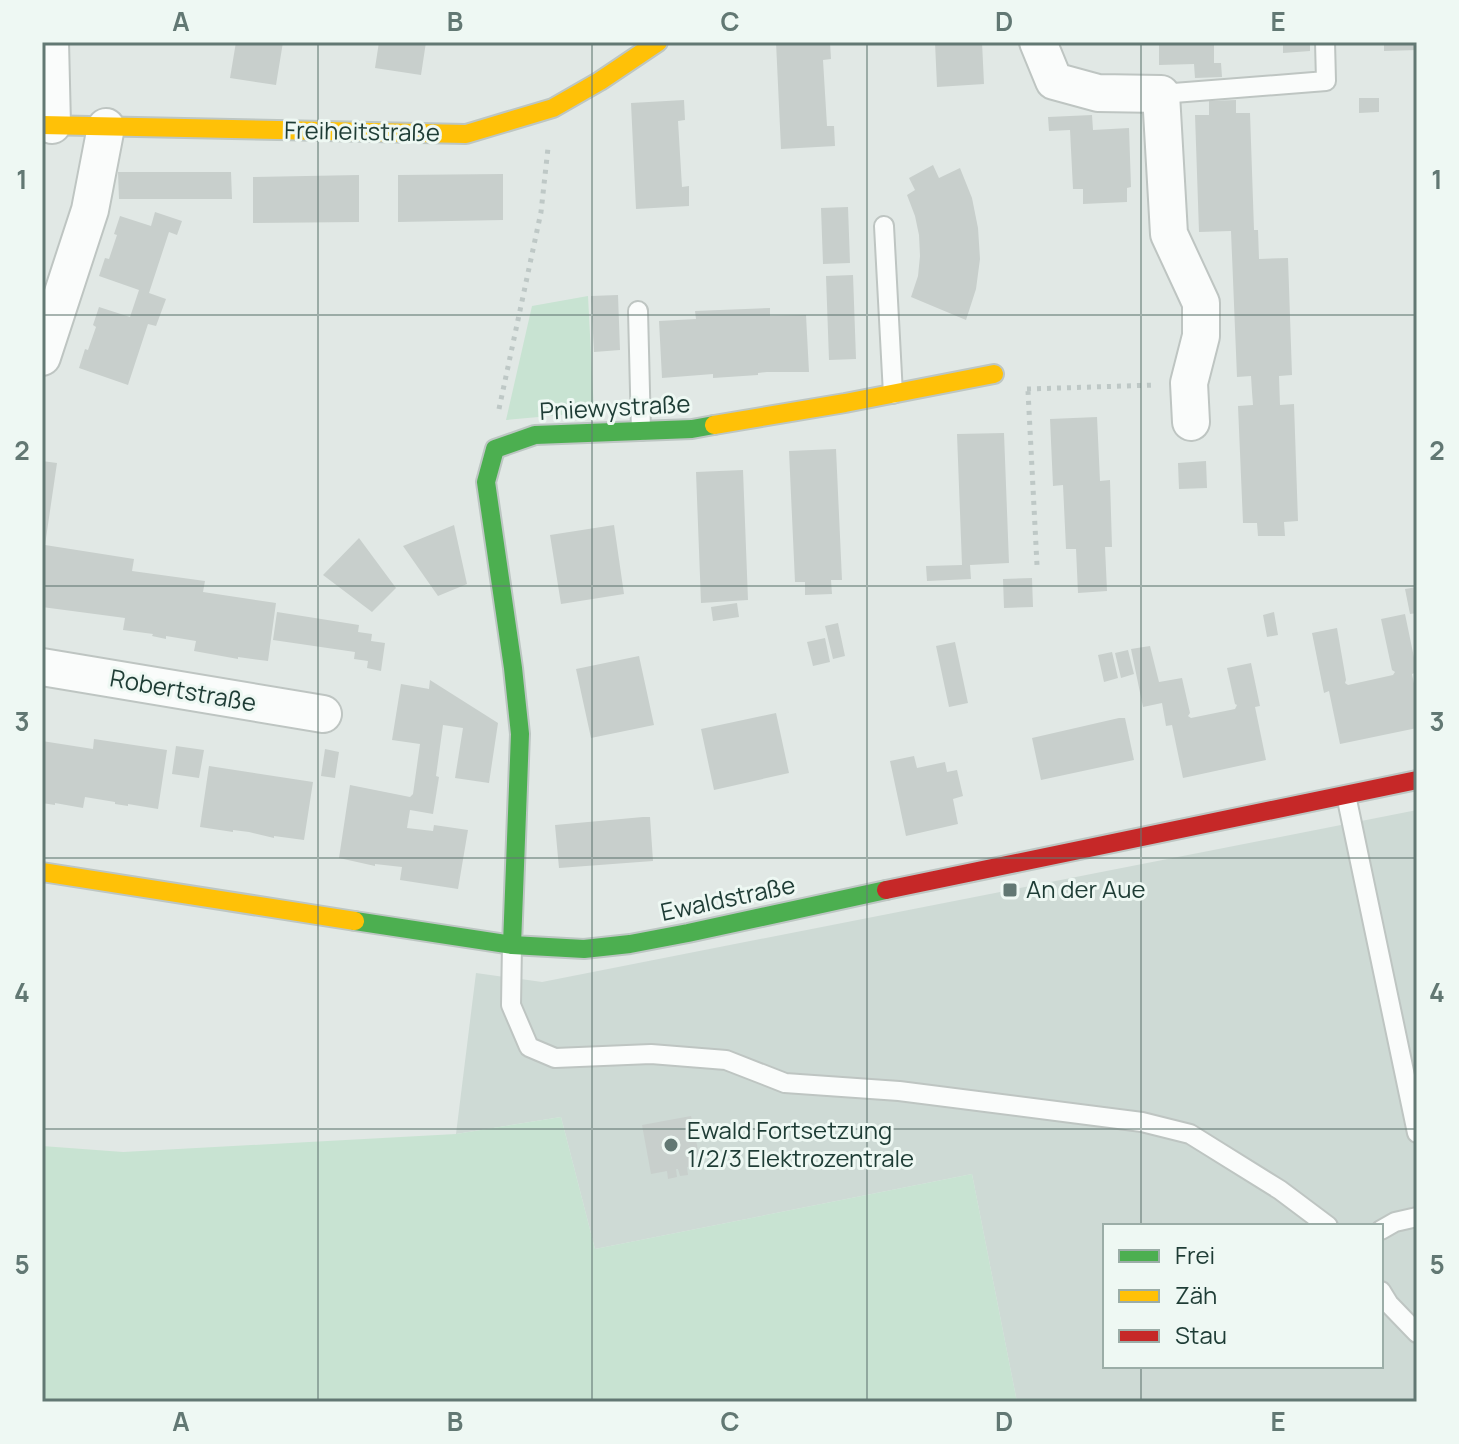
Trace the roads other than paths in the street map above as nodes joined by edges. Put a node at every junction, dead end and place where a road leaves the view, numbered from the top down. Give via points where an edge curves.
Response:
1 (50, 42) edge
2 (1038, 42) edge
3 (1325, 42) edge
4 (648, 45) edge
5 (1161, 94) junction
6 (47, 125) edge
7 (106, 127) junction
8 (884, 226) dead end
9 (638, 311) dead end
10 (42, 357) edge
11 (994, 374) road end
12 (893, 394) junction
13 (1191, 422) dead end
14 (641, 431) junction
15 (42, 667) edge
16 (323, 714) dead end
17 (1417, 780) edge
18 (1346, 794) junction
19 (42, 872) edge
20 (512, 945) junction
21 (1417, 1133) edge
22 (1417, 1217) edge
23 (1325, 1224) edge
24 (1383, 1229) edge
25 (1383, 1294) edge
26 (1417, 1333) edge

1 - 6 street
2 - 5 street via 1054,81 1098,93
3 - 5 lane via 1326,81
4 - 7 street, Freiheitstraße via 553,108 466,134
5 - 13 street via 1169,234 1201,303 1201,336 1189,383
6 - 7 street, Freiheitstraße
7 - 10 street via 90,210
8 - 12 lane
9 - 14 lane
11 - 12 street, Pniewystraße
12 - 14 street, Pniewystraße via 692,429
14 - 20 street, Pniewystraße via 535,435 495,449 486,482 520,734
15 - 16 street, Robertstraße
17 - 18 street, Ewaldstraße
18 - 20 street, Ewaldstraße via 630,944 584,949
18 - 21 lane
19 - 20 street, Ewaldstraße
20 - 23 lane via 511,1005 529,1047 555,1058 651,1054 726,1060 785,1083 899,1091 1142,1122 1190,1134
22 - 24 lane
25 - 26 lane

